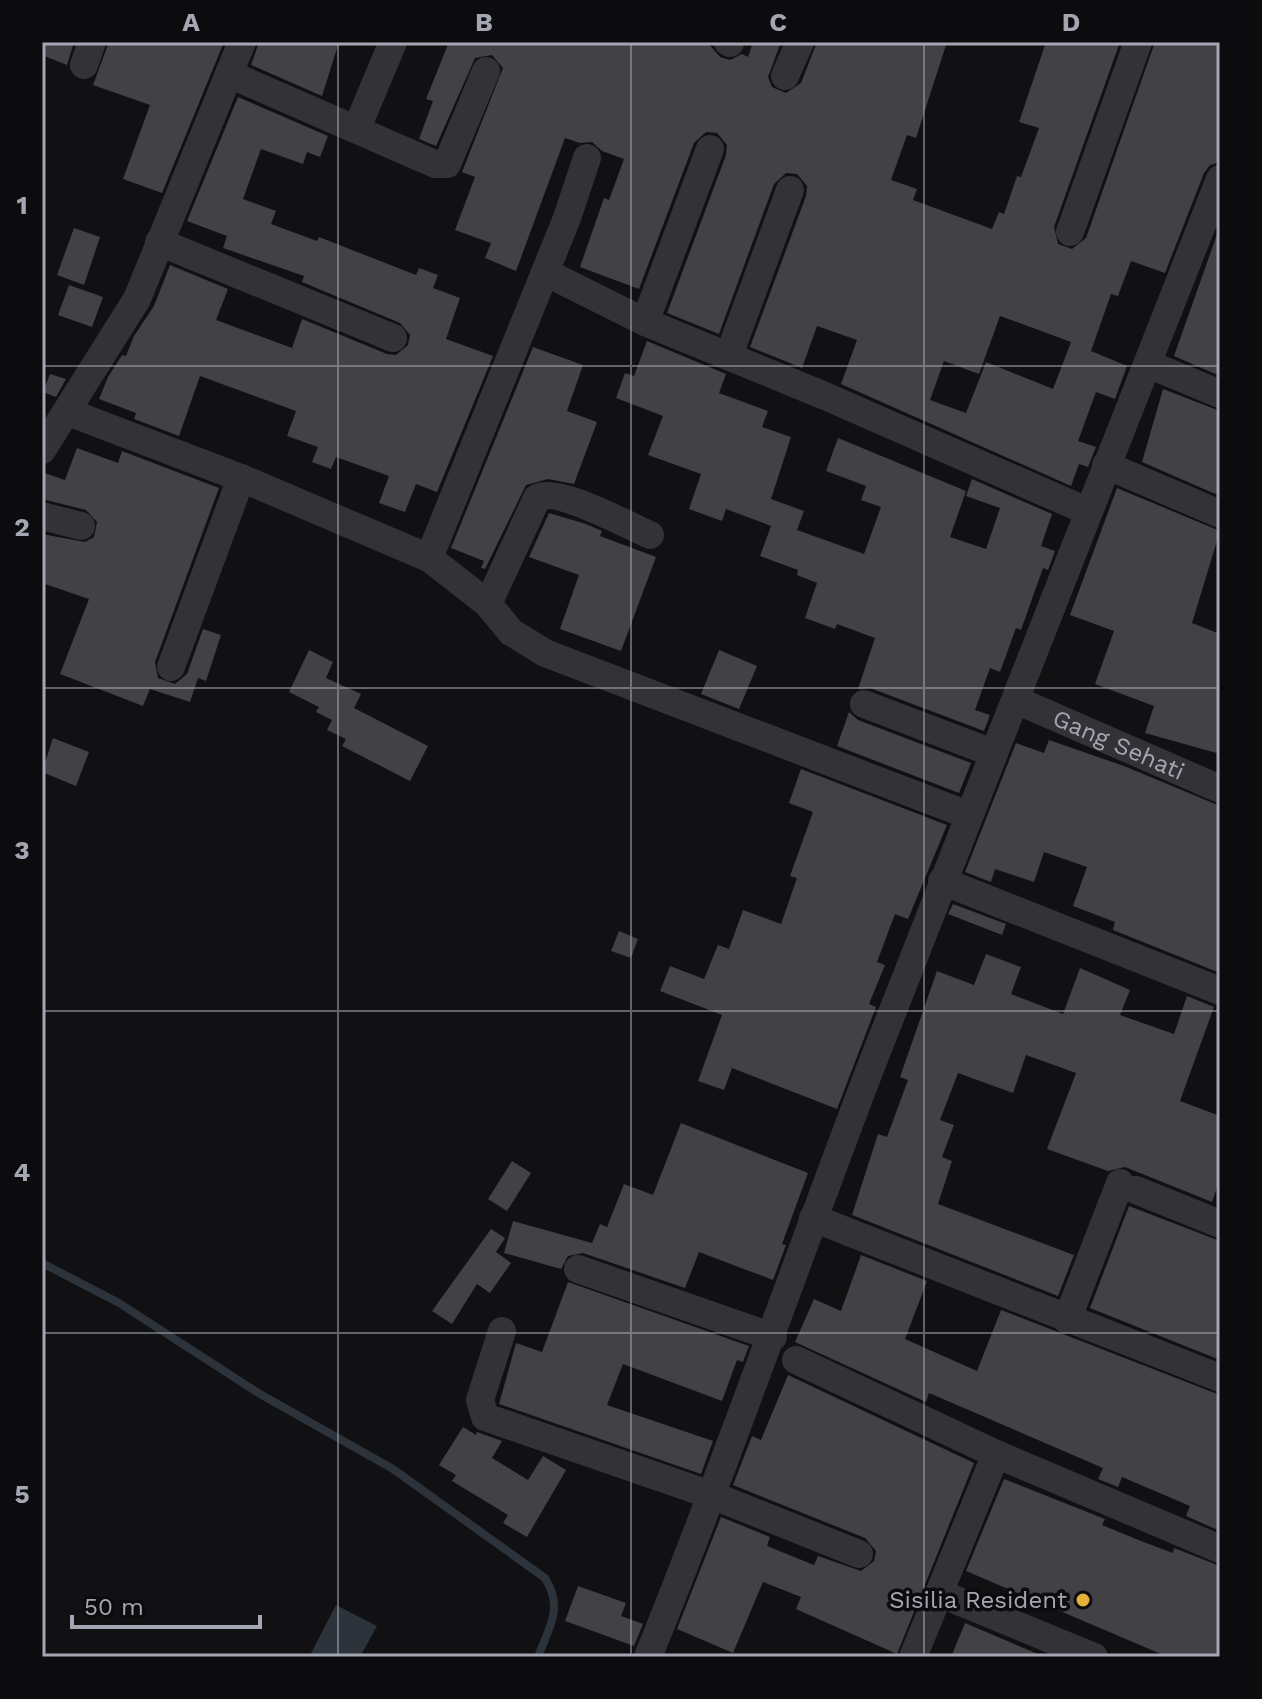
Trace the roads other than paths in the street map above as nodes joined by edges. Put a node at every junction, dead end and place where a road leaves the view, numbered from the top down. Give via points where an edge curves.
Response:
1 (242, 42) edge
2 (393, 42) edge
3 (800, 42) edge
4 (1138, 42) edge
5 (486, 71) dead end
6 (229, 74) junction
7 (785, 76) dead end
8 (357, 128) junction
9 (710, 149) dead end
10 (587, 158) dead end
11 (1220, 179) edge
12 (790, 190) dead end
13 (1070, 232) dead end
14 (159, 242) junction
15 (545, 272) junction
16 (645, 322) junction
17 (393, 338) dead end
18 (729, 355) junction
19 (1148, 364) junction
20 (1220, 394) edge
21 (68, 412) junction
22 (42, 450) edge
23 (1106, 465) junction
24 (241, 478) junction
25 (1087, 511) junction
26 (1220, 514) edge
27 (42, 516) edge
28 (81, 526) dead end
29 (650, 535) dead end
30 (429, 558) junction
31 (488, 604) junction
32 (171, 667) dead end
33 (1016, 700) junction
34 (864, 704) dead end
35 (993, 753) junction
36 (1220, 789) edge
37 (968, 815) junction
38 (942, 881) junction
39 (1220, 991) edge
40 (813, 1218) junction
41 (1220, 1224) edge
42 (578, 1269) dead end
43 (1067, 1320) junction
44 (502, 1331) dead end
45 (773, 1337) junction
46 (796, 1360) dead end
47 (1220, 1378) edge
48 (996, 1454) junction
49 (714, 1496) junction
50 (1220, 1549) edge
51 (859, 1554) dead end
52 (939, 1593) junction
53 (648, 1657) edge
54 (913, 1657) edge
55 (1094, 1657) edge

1 - 6 street
2 - 8 street
3 - 7 street
4 - 13 street
5 - 8 street via 447,164 435,164
6 - 8 street
6 - 14 street
9 - 16 street
10 - 15 street
11 - 19 street
12 - 18 street
14 - 17 street
14 - 21 street via 137,299
15 - 16 street
15 - 30 street
16 - 18 street
18 - 25 street
19 - 20 street
19 - 23 street
21 - 22 street
21 - 24 street
23 - 25 street
23 - 26 street
24 - 30 street
24 - 32 street
25 - 33 street
27 - 28 street
29 - 31 street via 560,496 543,494
30 - 31 street
31 - 37 street via 511,632 545,653
33 - 35 street
33 - 36 street, Gang Sehati
34 - 35 street
35 - 37 street
37 - 38 street
38 - 39 street
38 - 40 street
40 - 43 street
40 - 45 street
41 - 43 street via 1128,1186
42 - 45 street
43 - 47 street
44 - 49 street via 480,1400 485,1417
45 - 49 street
46 - 48 street
48 - 50 street
48 - 52 street
49 - 51 street
49 - 53 street
52 - 54 street
52 - 55 street

